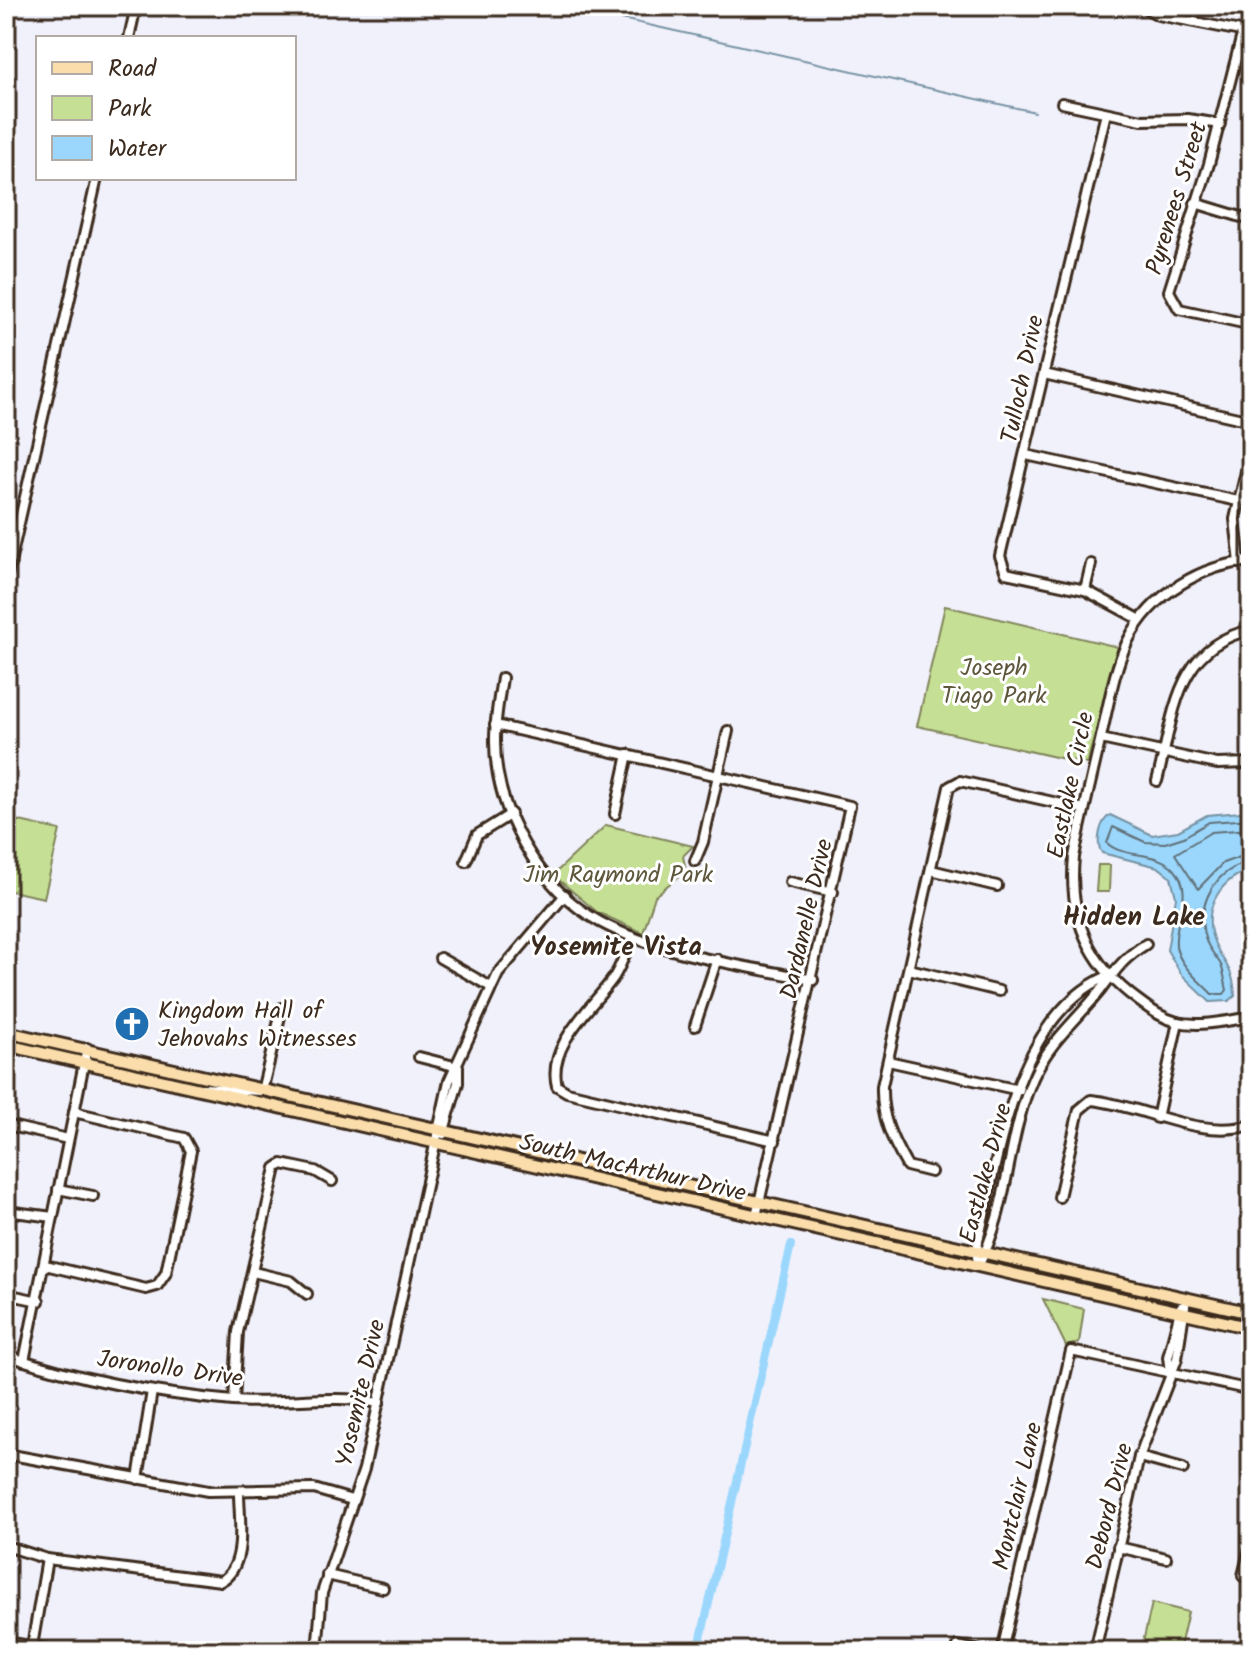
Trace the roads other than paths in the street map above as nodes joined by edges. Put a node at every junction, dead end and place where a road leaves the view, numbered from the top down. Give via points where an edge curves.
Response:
1 (136, 6) edge
2 (1142, 6) edge
3 (1247, 32) edge
4 (129, 36) edge
5 (1062, 103) dead end
6 (1106, 113) junction
7 (1220, 124) junction
8 (97, 180) edge
9 (1195, 203) junction
10 (1251, 220) edge
11 (1243, 323) dead end
12 (1044, 374) junction
13 (1251, 421) edge
14 (1251, 450) edge
15 (1026, 455) junction
16 (1238, 501) junction
17 (1251, 561) edge
18 (1240, 563) junction
19 (1091, 564) dead end
20 (6, 581) edge
21 (1085, 590) junction
22 (1139, 619) junction
23 (1251, 630) edge
24 (502, 678) dead end
25 (495, 725) junction
26 (728, 731) dead end
27 (1101, 739) junction
28 (1164, 753) junction
29 (628, 754) junction
30 (1251, 763) edge
31 (718, 774) junction
32 (1157, 781) dead end
33 (1084, 809) junction
34 (511, 814) junction
35 (615, 814) dead end
36 (466, 861) dead end
37 (695, 861) dead end
38 (931, 870) junction
39 (790, 882) dead end
40 (997, 886) dead end
41 (833, 892) junction
42 (565, 895) junction
43 (632, 936) junction
44 (1146, 944) dead end
45 (440, 958) dead end
46 (717, 959) junction
47 (909, 969) junction
48 (1108, 975) junction
49 (813, 980) junction
50 (491, 987) junction
51 (999, 991) dead end
52 (282, 1008) dead end
53 (1251, 1017) edge
54 (1178, 1022) junction
55 (695, 1026) dead end
56 (6, 1032) edge
57 (6, 1045) edge
58 (87, 1048) junction
59 (419, 1057) dead end
60 (888, 1061) junction
61 (84, 1062) junction
62 (458, 1067) junction
63 (201, 1088) junction
64 (264, 1088) junction
65 (1014, 1090) junction
66 (1028, 1090) junction
67 (74, 1112) junction
68 (1157, 1118) junction
69 (6, 1125) edge
70 (1251, 1125) edge
71 (442, 1128) junction
72 (68, 1139) junction
73 (775, 1141) junction
74 (438, 1142) junction
75 (931, 1172) dead end
76 (332, 1181) dead end
77 (58, 1189) junction
78 (93, 1196) dead end
79 (1059, 1197) dead end
80 (760, 1203) junction
81 (6, 1211) edge
82 (756, 1216) junction
83 (53, 1217) junction
84 (981, 1253) junction
85 (45, 1265) junction
86 (978, 1266) junction
87 (253, 1272) junction
88 (6, 1294) edge
89 (307, 1294) dead end
90 (1186, 1299) junction
91 (39, 1301) junction
92 (1182, 1312) junction
93 (1251, 1313) edge
94 (1251, 1328) edge
95 (6, 1355) edge
96 (24, 1361) junction
97 (1170, 1373) junction
98 (1251, 1390) edge
99 (152, 1391) junction
100 (234, 1401) junction
101 (379, 1403) junction
102 (6, 1454) edge
103 (1139, 1457) junction
104 (1183, 1469) dead end
105 (138, 1479) junction
106 (239, 1493) junction
107 (352, 1500) junction
108 (1251, 1544) edge
109 (6, 1546) edge
110 (1118, 1547) junction
111 (1166, 1558) dead end
112 (47, 1559) junction
113 (327, 1575) junction
114 (1243, 1576) dead end
115 (383, 1588) dead end
116 (6, 1642) edge
117 (32, 1646) junction
118 (958, 1646) dead end
119 (60, 1651) edge
120 (317, 1651) edge
121 (981, 1651) edge
122 (1002, 1651) edge
123 (1095, 1651) edge

1 - 4 street
2 - 3 street via 1158,15
3 - 7 street, Pyrenees Street
5 - 6 street
6 - 7 street
6 - 12 street, Tulloch Drive
7 - 9 street, Pyrenees Street
8 - 20 street
9 - 10 street
9 - 11 street, Pyrenees Street via 1170,298 1179,309
12 - 13 street
12 - 15 street, Tulloch Drive
14 - 16 street
15 - 16 street
15 - 21 street, Tulloch Drive via 1001,565 1006,573
16 - 18 street via 1235,538
17 - 18 street, Eastlake Circle
18 - 22 street, Eastlake Circle via 1190,579 1164,594
19 - 21 street
21 - 22 street, Tulloch Drive
22 - 27 street, Eastlake Circle via 1119,661
23 - 28 street via 1220,641 1185,674
24 - 25 street
25 - 29 street
25 - 34 street via 499,782
26 - 31 street
27 - 28 street
27 - 33 street, Eastlake Circle
28 - 30 street via 1217,764
28 - 32 street
29 - 31 street
29 - 35 street
31 - 37 street
31 - 41 street, Dardanelle Drive via 850,806
33 - 38 street via 953,783
33 - 48 street, Eastlake Circle via 1074,857 1073,906 1084,940
34 - 36 street via 477,835
34 - 42 street via 521,841
38 - 40 street
38 - 47 street
39 - 41 street
41 - 49 street, Dardanelle Drive
42 - 43 street via 599,921
42 - 50 street, Yosemite Drive
43 - 46 street
43 - 73 street via 615,975 563,1046 555,1080 560,1089
44 - 48 street, Eastlake Drive
45 - 50 street
46 - 49 street
46 - 55 street
47 - 51 street
47 - 60 street
48 - 54 street, Eastlake Circle via 1161,1016
48 - 65 street, Eastlake Drive via 1092,982 1047,1031
48 - 66 street, Eastlake Drive via 1101,990 1056,1038
49 - 73 street, Dardanelle Drive
50 - 62 street, Yosemite Drive
52 - 64 street
53 - 54 street, Eastlake Circle
54 - 68 street
56 - 58 main road, South MacArthur Drive
57 - 61 main road, South MacArthur Drive
58 - 61 street
58 - 64 main road, South MacArthur Drive
59 - 62 street
60 - 65 street
60 - 75 street via 882,1102 891,1139 907,1166
61 - 63 main road, South MacArthur Drive
61 - 67 street
62 - 71 street, Yosemite Drive via 458,1083
63 - 64 street via 256,1094
63 - 74 main road, South MacArthur Drive
64 - 71 main road, South MacArthur Drive
65 - 66 street
65 - 84 street, Eastlake Drive
66 - 84 street, Eastlake Drive
67 - 72 street
67 - 85 street via 172,1134 189,1143 191,1151 166,1273 157,1286 146,1289
68 - 70 street via 1220,1128
68 - 79 street via 1095,1100 1084,1103
69 - 72 street
71 - 74 street, Yosemite Drive
71 - 80 main road, South MacArthur Drive
72 - 77 street
73 - 80 street, Dardanelle Drive
74 - 82 main road, South MacArthur Drive
74 - 101 street, Yosemite Drive
76 - 87 street via 315,1171 282,1164 276,1168
77 - 78 street
77 - 83 street
80 - 82 street, Dardanelle Drive
80 - 84 main road, South MacArthur Drive
81 - 83 street
82 - 86 main road, South MacArthur Drive
83 - 85 street
84 - 86 street, Eastlake Drive
84 - 90 main road, South MacArthur Drive
85 - 91 street
86 - 92 main road, South MacArthur Drive
87 - 89 street via 291,1281
87 - 100 street via 238,1332
88 - 91 street
90 - 92 street, Debord Drive
90 - 93 main road, South MacArthur Drive
91 - 96 street
92 - 94 main road, South MacArthur Drive
92 - 97 street, Debord Drive via 1168,1357
95 - 96 street, Joronollo Drive
96 - 99 street, Joronollo Drive
97 - 98 street
97 - 103 street, Debord Drive
97 - 122 street, Montclair Lane via 1071,1351
99 - 100 street, Joronollo Drive
99 - 105 street
100 - 101 street, Joronollo Drive via 350,1397
101 - 107 street, Yosemite Drive
102 - 105 street
103 - 104 street
103 - 110 street, Debord Drive
105 - 106 street
106 - 107 street via 314,1489
106 - 112 street via 239,1545 227,1577 211,1581
107 - 113 street, Yosemite Drive
108 - 114 street
109 - 112 street
110 - 111 street
110 - 123 street, Debord Drive
112 - 117 street
113 - 115 street
113 - 120 street, Yosemite Drive
116 - 117 street
117 - 119 street
118 - 121 street

